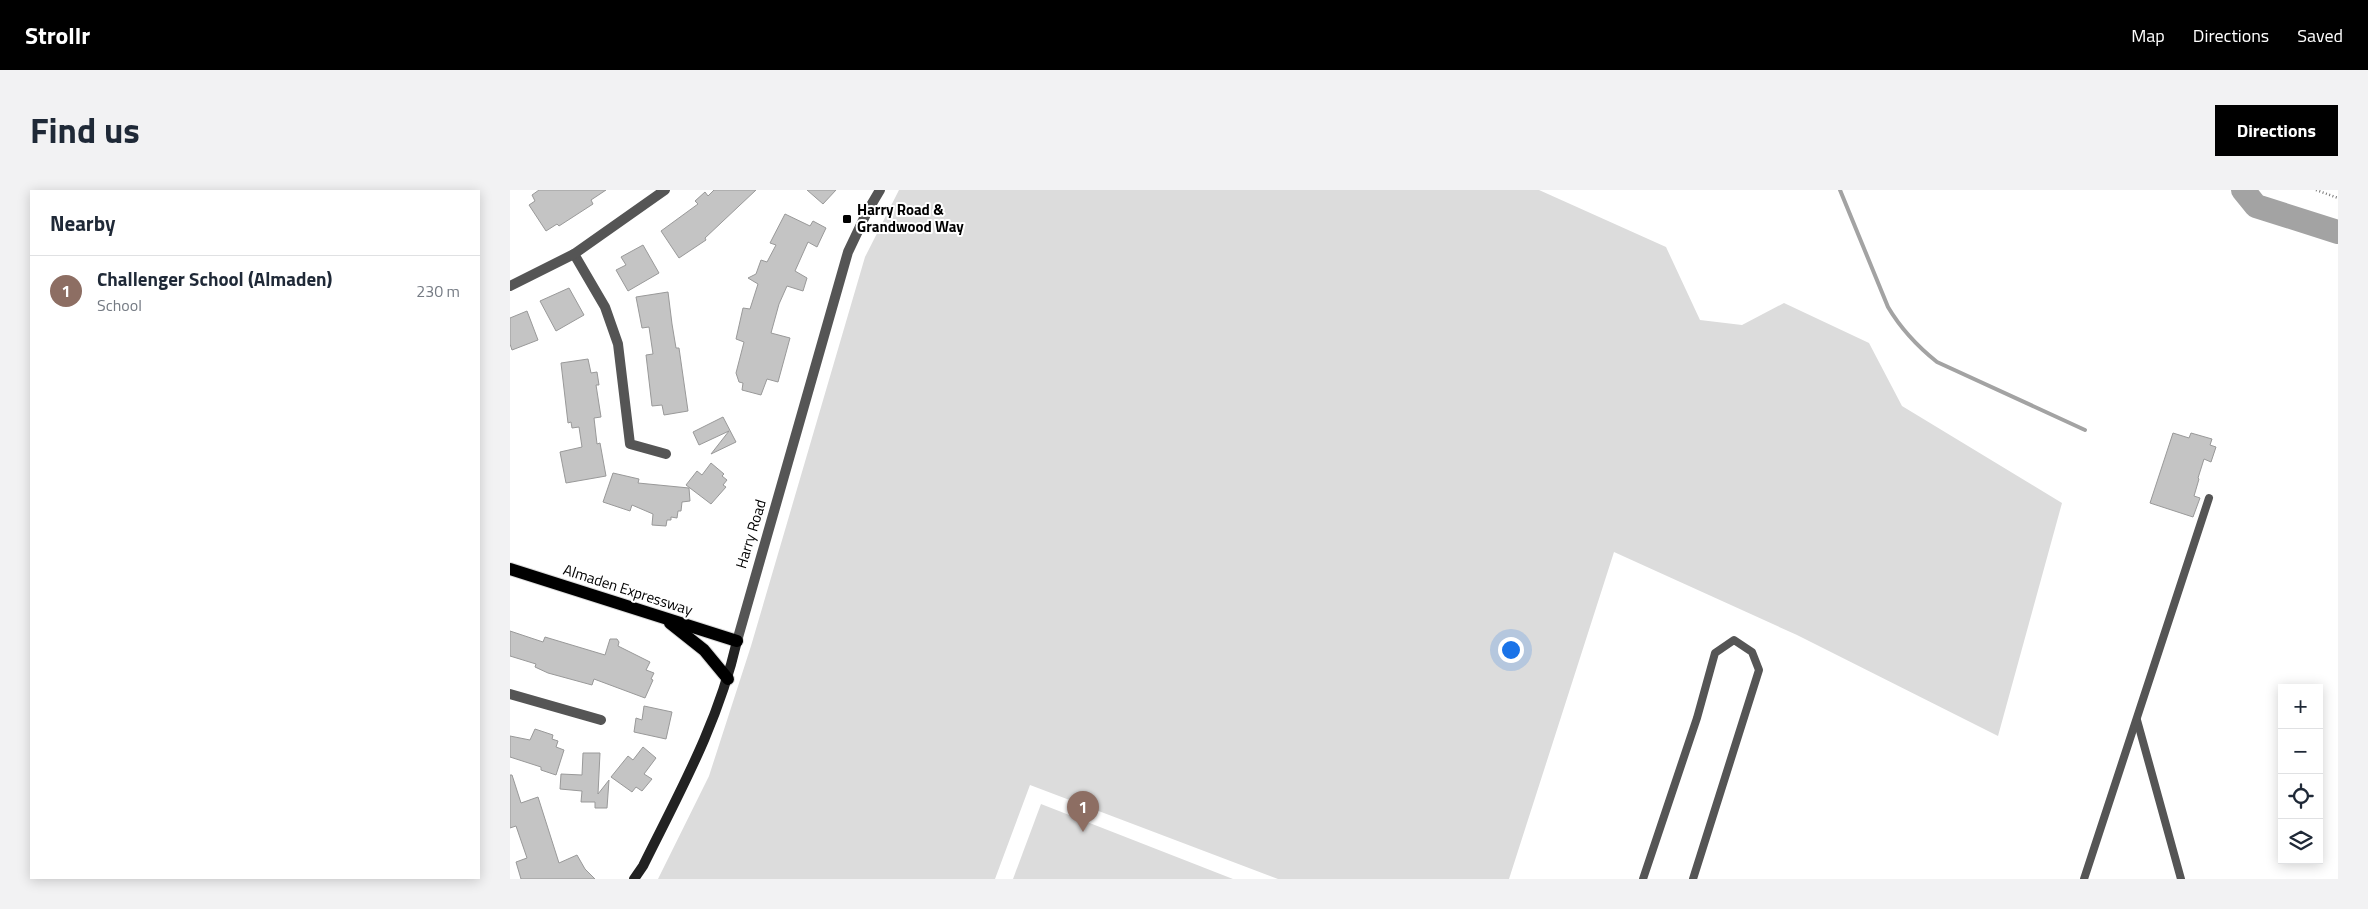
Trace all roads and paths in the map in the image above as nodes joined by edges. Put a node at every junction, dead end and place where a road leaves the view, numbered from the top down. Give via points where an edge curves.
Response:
1 (665, 190) edge
2 (880, 190) edge
3 (2316, 190) edge
4 (2338, 198) edge
5 (574, 254) junction
6 (510, 286) edge
7 (666, 454) dead end
8 (2209, 498) dead end
9 (510, 569) edge
10 (666, 620) junction
11 (737, 641) junction
12 (728, 679) junction
13 (510, 694) edge
14 (2136, 719) junction
15 (601, 720) dead end
16 (634, 879) edge
17 (1643, 879) edge
18 (1693, 879) edge
19 (2084, 879) edge
20 (2181, 879) edge

1 - 5 street
2 - 11 street, Harry Road via 848,252
3 - 4 path
5 - 6 street
5 - 7 street via 605,307 618,344 630,444
8 - 14 lane
9 - 10 main road, Almaden Expressway
10 - 11 main road, Almaden Expressway
10 - 12 main road via 704,650
11 - 12 main road, Harry Road
12 - 16 main road, Harry Road via 702,749
13 - 15 street
14 - 19 lane
14 - 20 lane
17 - 18 lane via 1697,718 1715,653 1734,640 1752,652 1759,670

